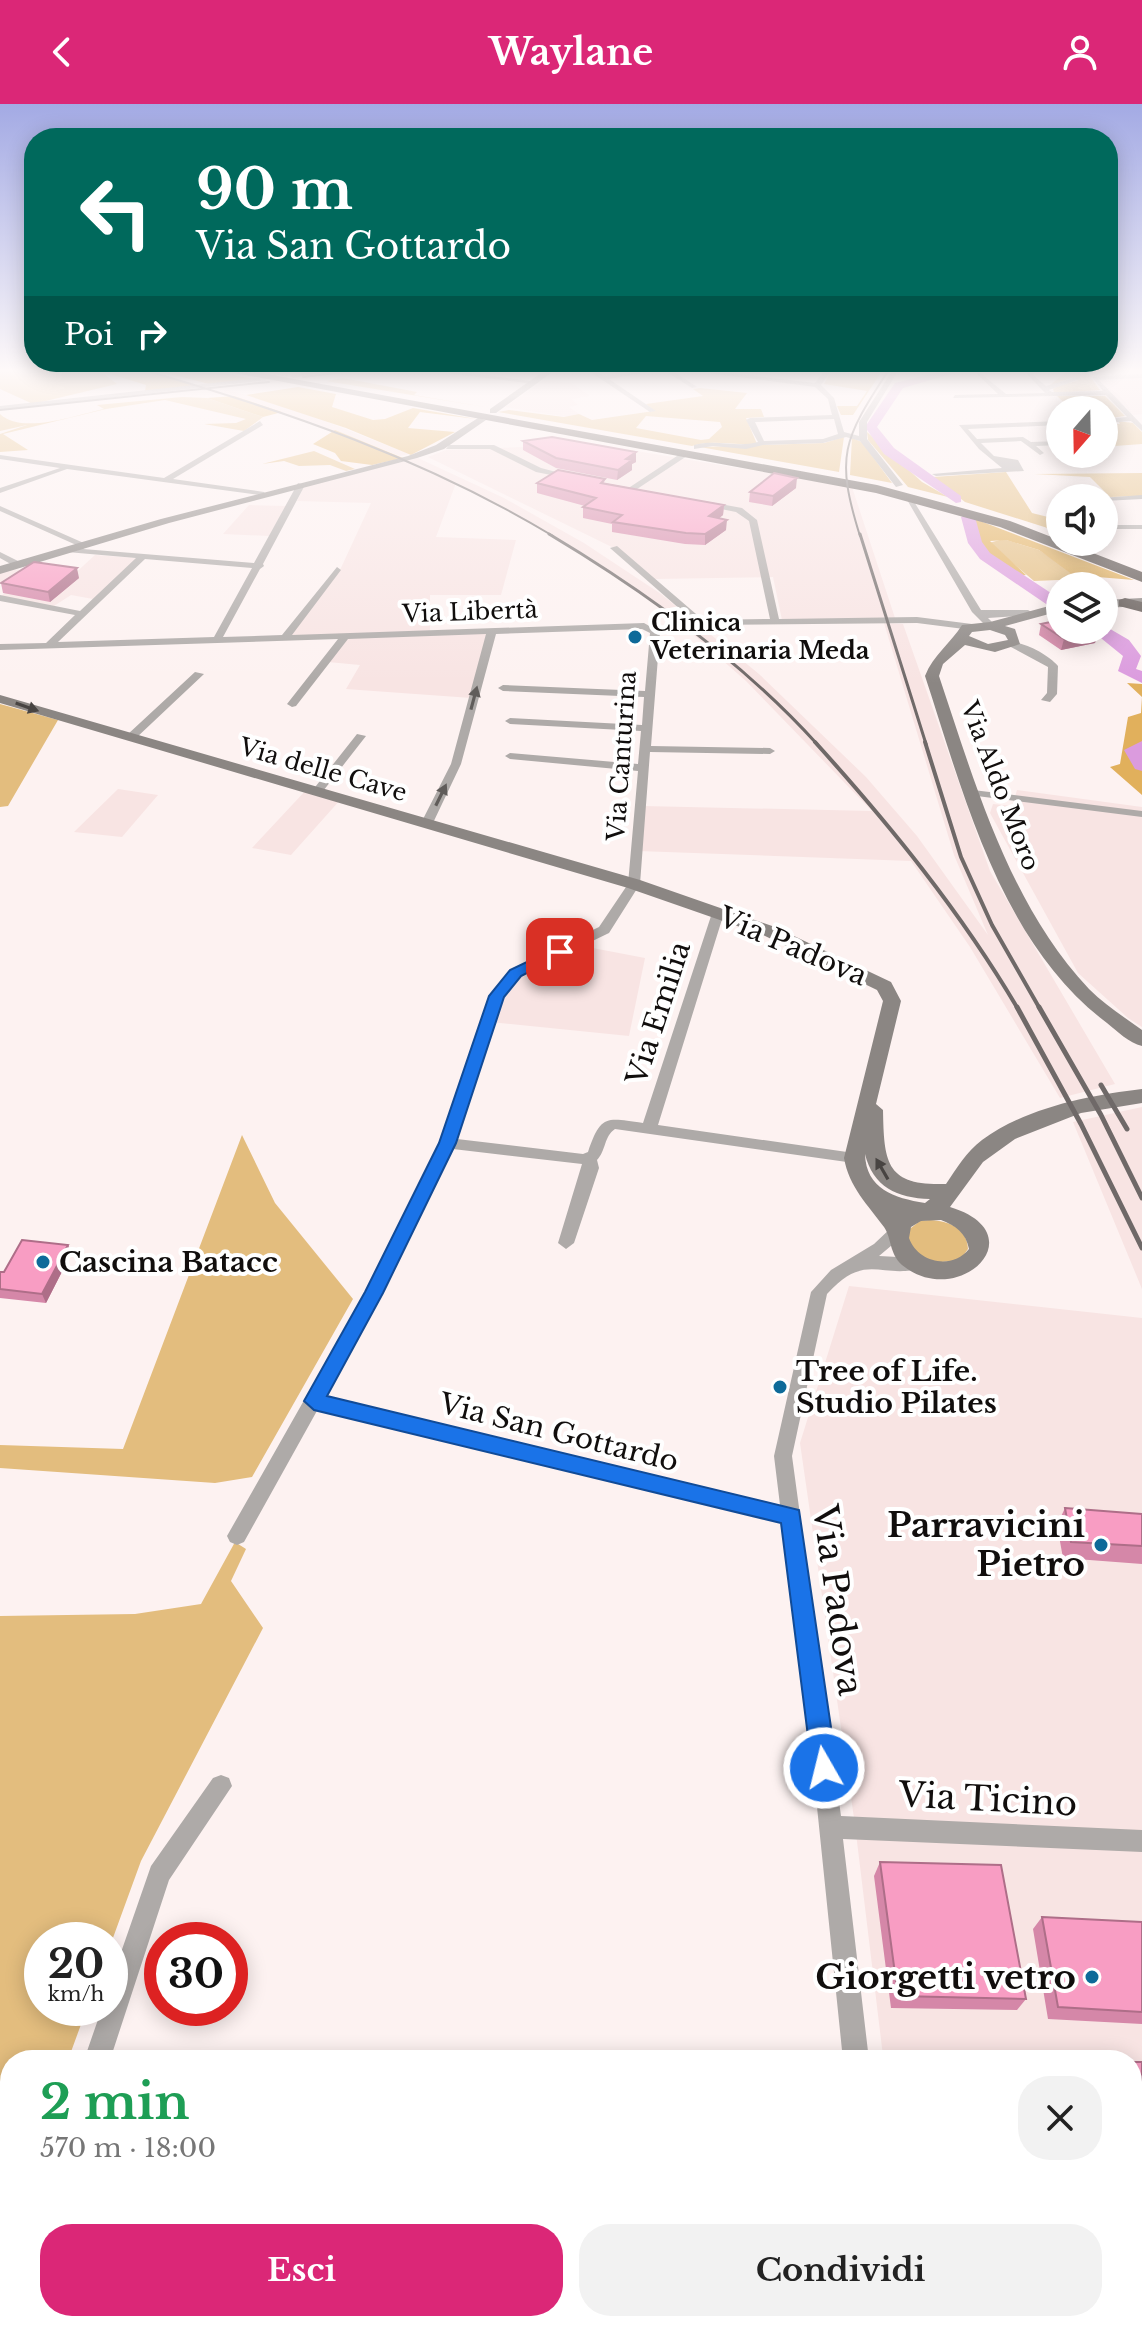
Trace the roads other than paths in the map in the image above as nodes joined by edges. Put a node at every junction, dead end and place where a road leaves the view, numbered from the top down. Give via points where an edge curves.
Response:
1 (47, 475) edge
2 (119, 475) edge
3 (174, 475) edge
4 (340, 475) edge
5 (561, 475) edge
6 (653, 475) edge
7 (818, 475) edge
8 (890, 475) edge
9 (586, 480) edge
10 (164, 481) junction
11 (301, 485) junction
12 (616, 486) edge
13 (631, 489) junction
14 (0, 491) edge
15 (645, 492) edge
16 (904, 493) junction
17 (264, 494) junction
18 (1142, 497) edge
19 (1118, 498) edge
20 (688, 500) edge
21 (0, 508) edge
22 (973, 511) junction
23 (1118, 527) edge
24 (1142, 527) edge
25 (1046, 533) edge
26 (76, 548) junction
27 (614, 548) dead end
28 (0, 555) edge
29 (143, 556) junction
30 (1108, 556) edge
31 (19, 565) junction
32 (260, 566) junction
33 (0, 570) edge
34 (337, 570) dead end
35 (1142, 570) edge
36 (1142, 577) edge
37 (0, 598) edge
38 (1138, 603) edge
39 (1118, 604) edge
40 (1046, 609) edge
41 (1028, 613) junction
42 (82, 614) junction
43 (1014, 617) junction
44 (775, 622) junction
45 (971, 625) junction
46 (991, 626) junction
47 (492, 631) junction
48 (655, 632) joint
49 (345, 636) junction
50 (285, 638) junction
51 (1011, 638) junction
52 (217, 640) junction
53 (48, 646) junction
54 (0, 647) edge
55 (984, 647) junction
56 (951, 654) junction
57 (199, 674) dead end
58 (503, 688) dead end
59 (647, 694) junction
60 (0, 699) edge
61 (1046, 700) dead end
62 (292, 704) dead end
63 (510, 721) dead end
64 (645, 728) junction
65 (361, 736) dead end
66 (131, 737) junction
67 (644, 749) junction
68 (770, 751) dead end
69 (510, 756) dead end
70 (643, 768) junction
71 (316, 793) junction
72 (973, 793) junction
73 (1142, 814) edge
74 (426, 825) junction
75 (634, 884) junction
76 (718, 913) junction
77 (1142, 1040) edge
78 (870, 1086) junction
79 (1140, 1095) edge
80 (649, 1129) junction
81 (448, 1143) junction
82 (589, 1158) junction
83 (854, 1158) junction
84 (957, 1183) junction
85 (867, 1190) junction
86 (927, 1211) junction
87 (967, 1223) junction
88 (898, 1231) junction
89 (566, 1243) dead end
90 (917, 1264) junction
91 (853, 1265) junction
92 (314, 1401) junction
93 (791, 1516) junction
94 (237, 1536) dead end
95 (221, 1786) dead end
96 (831, 1827) junction
97 (1142, 1841) edge
98 (100, 2050) edge
99 (855, 2050) edge

1 - 14 street
2 - 10 street
3 - 10 street
4 - 11 street
5 - 9 street
6 - 13 street
7 - 16 highway
8 - 16 street
10 - 17 street
11 - 17 street
11 - 32 street
12 - 13 street
13 - 15 street
16 - 22 highway
16 - 45 street
17 - 26 street
18 - 19 street
20 - 44 street via 751,516
21 - 26 street
22 - 25 highway
22 - 36 highway
23 - 24 street
26 - 29 street
26 - 31 street
27 - 44 street via 701,623
28 - 31 street
29 - 32 street
29 - 42 street
30 - 35 highway
31 - 33 street
32 - 52 street
34 - 50 street
37 - 42 street
38 - 39 street
40 - 41 street
41 - 43 street
41 - 45 street via 993,615
42 - 53 street
43 - 46 street
43 - 51 street
44 - 45 street
45 - 46 street
45 - 55 street
45 - 56 street, Via Aldo Moro
46 - 51 street
47 - 48 street, Via Libertà via 644,626
47 - 49 street, Via Libertà
74 -> 47 street via 456,764
48 - 59 street, Via Canturina
49 - 50 street, Via Libertà
49 - 62 street
50 - 52 street, Via Libertà
51 - 55 street
51 - 61 street via 1053,666 1052,694
52 - 53 street, Via Libertà
53 - 54 street, Via Libertà
55 - 56 street
56 - 72 street, Via Aldo Moro via 937,662 932,676
57 - 66 street
58 - 59 street
59 - 64 street, Via Canturina
60 -> 66 street, Via delle Cave
63 - 64 street
64 - 67 street, Via Canturina
65 - 71 street
66 - 71 street, Via delle Cave
67 - 68 street
67 - 70 street, Via Canturina
69 - 70 street
70 - 75 street, Via Canturina
71 - 74 street, Via delle Cave
72 - 73 street
72 - 77 street, Via Aldo Moro via 1004,873 1060,965 1081,992
74 - 75 street, Via delle Cave
75 - 76 street, Via Padova
75 - 81 street via 604,930 507,981 497,996
76 - 78 street, Via Padova via 774,933 889,989 892,1001
76 - 80 street, Via Emilia
78 - 83 street, Via Padova
84 -> 78 street via 907,1189 881,1173 874,1151
79 - 84 street via 1012,1129 976,1157
80 - 82 street via 606,1126
80 - 83 street
81 - 82 street
81 - 92 street
82 - 89 street
83 - 85 street via 857,1178
84 - 86 street via 939,1206
84 - 87 street
85 - 86 street via 901,1207
85 - 88 street
86 - 87 street
86 - 88 street via 908,1217
87 - 90 street via 980,1241 980,1251 969,1266 944,1271
88 - 90 street via 901,1248
88 - 91 street, Via Padova
90 - 91 street via 888,1260
91 - 93 street, Via Padova via 819,1292 809,1328 783,1456
92 - 93 street, Via San Gottardo
92 - 94 street
93 - 96 street, Via Padova
95 - 98 street via 159,1874
96 - 97 street, Via Ticino
96 - 99 street, Via Padova

